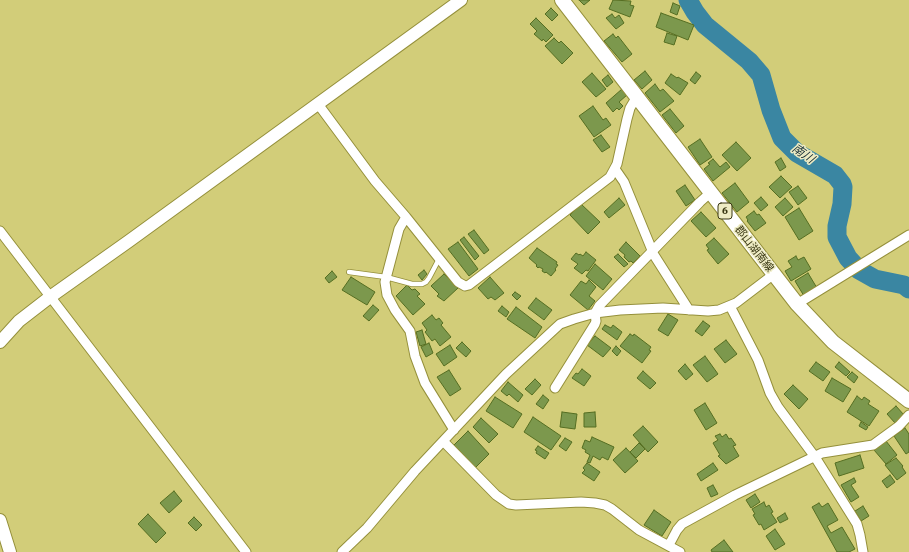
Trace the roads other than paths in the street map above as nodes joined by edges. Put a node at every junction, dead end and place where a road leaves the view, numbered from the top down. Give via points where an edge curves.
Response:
1 (461, 0) edge
2 (562, 0) edge
3 (636, 98) junction
4 (318, 104) junction
5 (615, 169) junction
6 (710, 193) junction
7 (406, 217) junction
8 (0, 231) edge
9 (909, 235) edge
10 (652, 251) junction
11 (439, 259) junction
12 (349, 272) dead end
13 (774, 274) junction
14 (386, 277) junction
15 (50, 297) junction
16 (797, 304) junction
17 (730, 306) junction
18 (689, 310) junction
19 (595, 313) junction
20 (1, 340) edge
21 (555, 388) dead end
22 (909, 401) edge
23 (909, 415) edge
24 (454, 430) junction
25 (444, 442) junction
26 (815, 457) junction
27 (0, 520) edge
28 (669, 545) junction
29 (10, 552) edge
30 (246, 552) edge
31 (342, 552) edge
32 (680, 552) edge
33 (863, 552) edge

1 - 4 street
2 - 3 main road, 郡山湖南線 / 6
3 - 5 street via 630,108
3 - 6 main road, 郡山湖南線 / 6
4 - 7 street via 375,181
4 - 15 street
5 - 10 street via 624,182
5 - 11 street via 610,177 469,285 458,282
6 - 10 street
6 - 13 main road, 郡山湖南線 / 6
7 - 11 street
7 - 14 street via 399,229
8 - 15 street
9 - 16 street
10 - 18 street
10 - 19 street
11 - 14 lane via 429,278 422,284
12 - 14 lane
13 - 16 main road, 郡山湖南線 / 6
13 - 17 street
14 - 24 street via 387,295 410,331 415,356 425,383
15 - 20 street via 19,321
15 - 30 street
16 - 22 main road, 郡山湖南線 / 6 via 834,342
17 - 18 street via 714,310
17 - 26 street via 758,360 778,408
18 - 19 street via 663,308
19 - 21 street via 595,324
19 - 24 street via 560,324 506,374
23 - 26 street via 899,426 873,445 828,452
24 - 25 street
25 - 28 street via 496,495 509,504 595,503 612,509 639,530
25 - 31 street via 415,471 367,528
26 - 28 street via 735,495 682,524
26 - 33 street via 857,524
27 - 29 street
28 - 32 street

